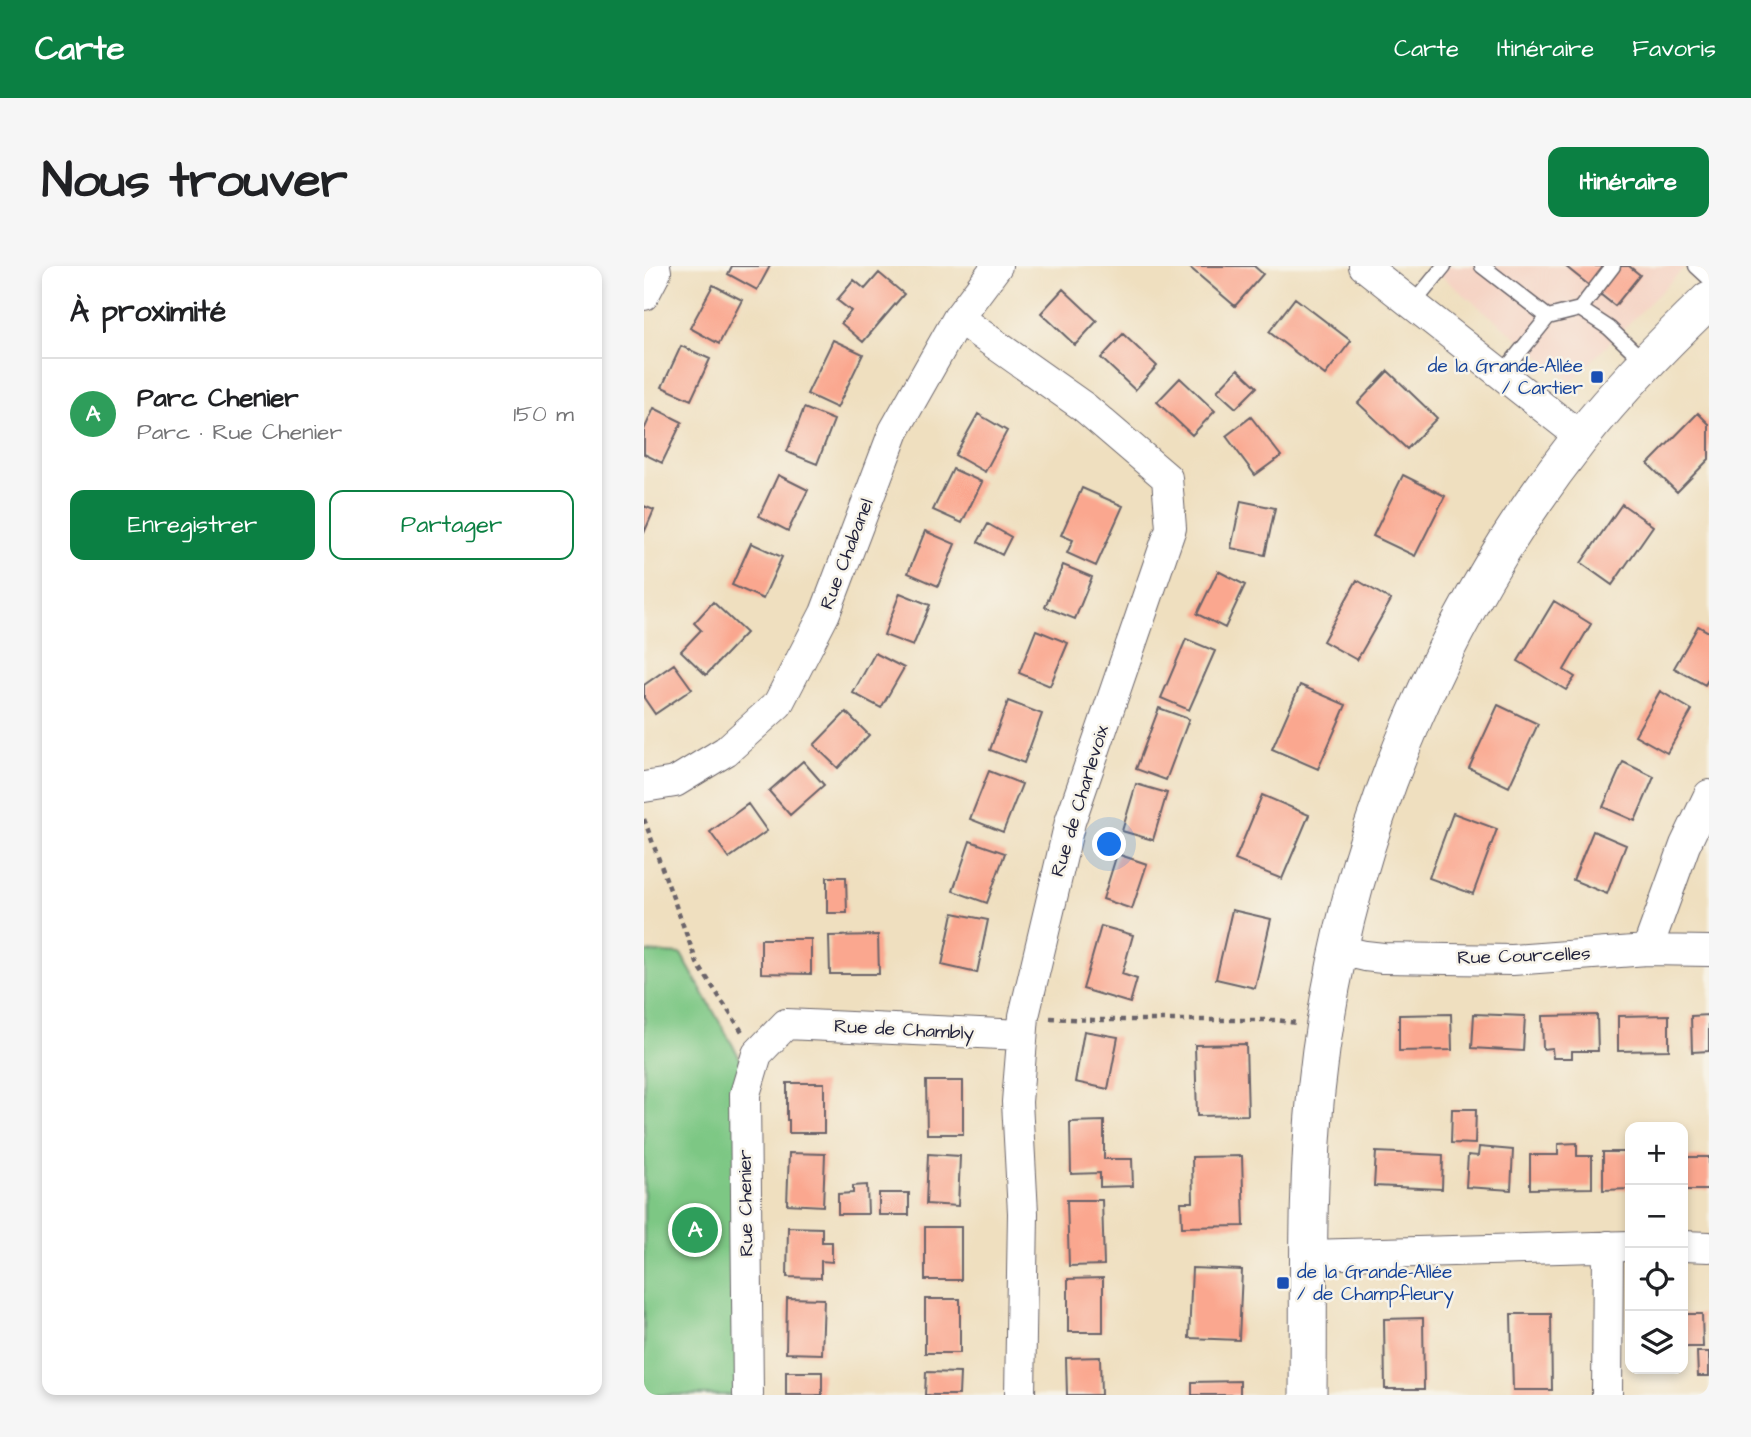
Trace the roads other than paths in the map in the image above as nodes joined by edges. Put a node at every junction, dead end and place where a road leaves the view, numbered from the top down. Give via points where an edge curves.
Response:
1 (655, 266) edge
2 (997, 266) edge
3 (1364, 266) edge
4 (1444, 266) edge
5 (1482, 266) edge
6 (1613, 266) edge
7 (1696, 266) edge
8 (1709, 278) edge
9 (644, 295) edge
10 (1709, 300) edge
11 (1413, 304) junction
12 (1580, 309) junction
13 (1548, 317) junction
14 (958, 318) junction
15 (1646, 363) junction
16 (1502, 374) junction
17 (1581, 437) junction
18 (644, 786) edge
19 (1709, 795) edge
20 (1339, 950) junction
21 (1647, 950) junction
22 (1709, 951) edge
23 (786, 1024) joint
24 (1033, 1026) junction
25 (1619, 1246) edge
26 (1688, 1246) edge
27 (1709, 1247) edge
28 (1309, 1255) junction
29 (748, 1395) edge
30 (1020, 1395) edge
31 (1308, 1395) edge
32 (1607, 1395) edge

1 - 9 street
2 - 14 street, Rue Chabanel
3 - 11 street
4 - 11 lane
5 - 13 lane
6 - 12 lane
7 - 8 lane
10 - 15 street
11 - 16 street
12 - 13 lane
12 - 15 lane via 1609,328
13 - 16 lane
14 - 18 street, Rue Chabanel via 894,431 825,613 778,704 726,751 675,782
14 - 24 street, Rue de Charlevoix via 1084,407 1167,478 1171,528 1069,822 1026,1003
15 - 17 street
16 - 17 street
17 - 20 street via 1490,570 1427,688 1373,825
19 - 21 street via 1685,845
20 - 21 street, Rue Courcelles via 1383,958 1511,960
20 - 28 street via 1316,1093
21 - 22 street, Rue Courcelles
23 - 24 street, Rue de Chambly
23 - 29 street, Rue Chenier via 757,1054 745,1094
24 - 30 street, Rue de Charlevoix via 1017,1102 1023,1213
25 - 28 street
25 - 32 street
26 - 27 street
28 - 31 street

